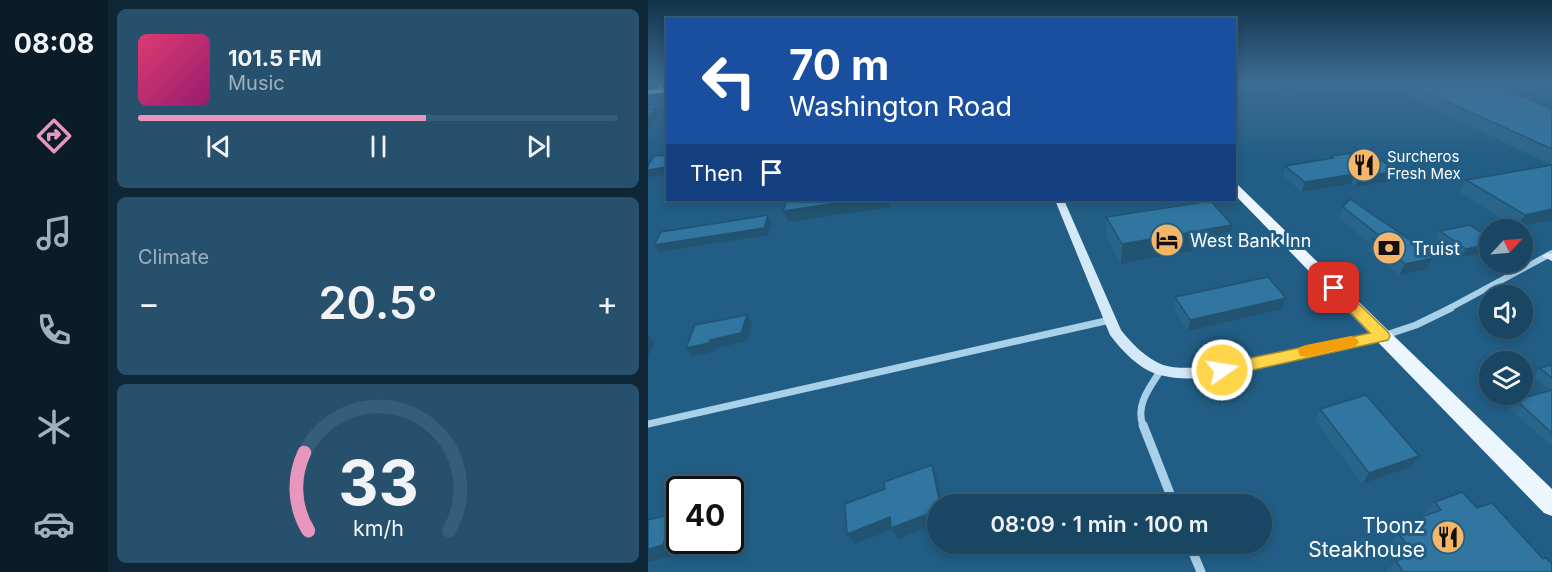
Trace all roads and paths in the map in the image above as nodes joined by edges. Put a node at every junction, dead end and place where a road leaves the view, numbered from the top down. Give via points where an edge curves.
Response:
1 (1236, 189) edge
2 (1059, 201) edge
3 (1551, 256) edge
4 (1110, 320) junction
5 (1383, 336) junction
6 (1161, 370) junction
7 (648, 424) edge
8 (1170, 494) edge
9 (1552, 505) edge
10 (1194, 554) edge
11 (1201, 572) edge

1 - 5 main road
2 - 4 street
3 - 5 street via 1416,325
4 - 6 street via 1124,344
4 - 7 street
5 - 6 street via 1222,370
5 - 9 main road
6 - 8 street via 1139,407
10 - 11 street

